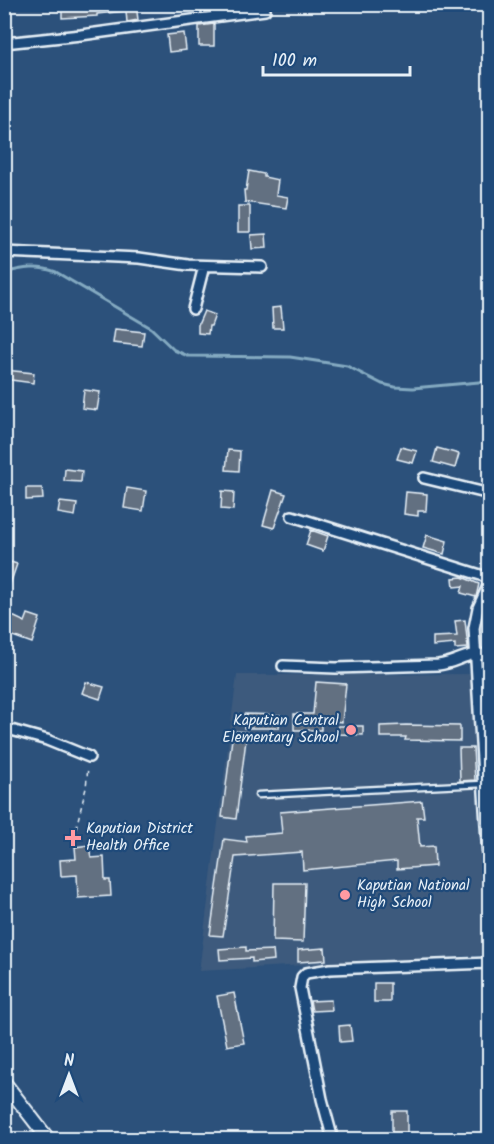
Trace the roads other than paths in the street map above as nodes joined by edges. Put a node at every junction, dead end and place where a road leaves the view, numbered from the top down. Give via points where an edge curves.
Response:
1 (265, 10) dead end
2 (4, 43) edge
3 (4, 252) edge
4 (204, 266) junction
5 (262, 267) dead end
6 (193, 309) dead end
7 (424, 478) dead end
8 (489, 494) edge
9 (292, 516) dead end
10 (489, 580) edge
11 (476, 653) junction
12 (489, 655) edge
13 (283, 666) dead end
14 (4, 728) edge
15 (89, 757) road end
16 (487, 784) edge
17 (258, 795) dead end
18 (488, 837) edge
19 (489, 891) edge
20 (489, 963) edge
21 (4, 1083) edge
22 (49, 1140) edge
23 (333, 1140) edge

1 - 2 street
3 - 4 street via 139,258
4 - 5 street
4 - 6 street
7 - 8 street
9 - 10 street
10 - 11 street via 475,619
11 - 12 street
11 - 13 street via 438,665
11 - 16 street
14 - 15 street
16 - 17 lane
16 - 18 street
18 - 19 street
20 - 23 street via 330,969 302,977 300,988
21 - 22 street

